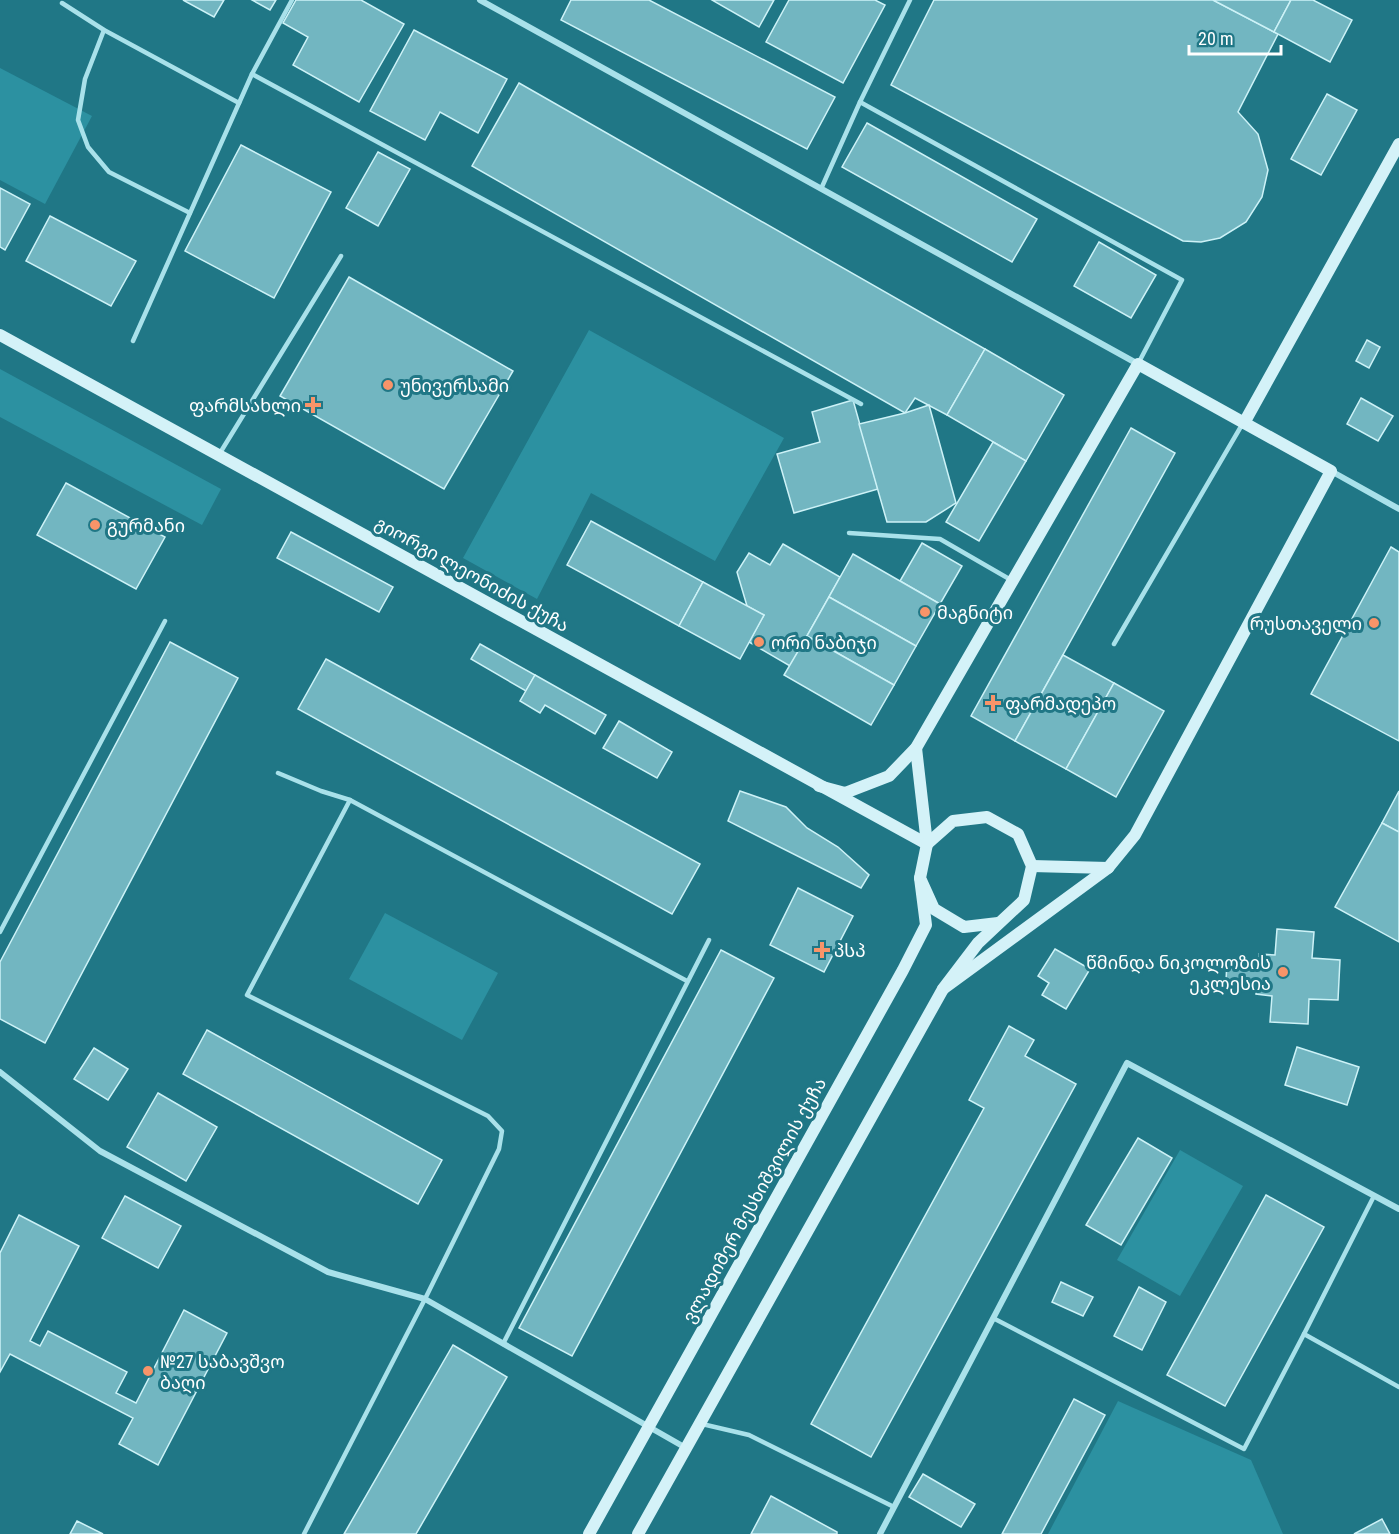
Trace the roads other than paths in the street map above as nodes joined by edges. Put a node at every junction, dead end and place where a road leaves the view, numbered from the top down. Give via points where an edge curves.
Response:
1 (292, 0) edge
2 (480, 0) edge
3 (910, 0) edge
4 (62, 3) dead end
5 (104, 30) junction
6 (252, 74) junction
7 (860, 102) junction
8 (239, 103) junction
9 (1399, 144) edge
10 (1395, 161) edge
11 (821, 189) junction
12 (190, 213) junction
13 (341, 256) dead end
14 (0, 335) edge
15 (133, 340) dead end
16 (1138, 364) junction
17 (861, 404) dead end
18 (1244, 423) junction
19 (219, 455) junction
20 (1331, 471) junction
21 (1399, 509) edge
22 (849, 532) dead end
23 (1013, 581) junction
24 (165, 621) dead end
25 (1114, 644) dead end
26 (916, 748) junction
27 (278, 773) dead end
28 (819, 786) junction
29 (350, 800) junction
30 (927, 844) junction
31 (1032, 866) junction
32 (1108, 868) junction
33 (920, 878) junction
34 (998, 923) junction
35 (0, 932) edge
36 (709, 940) dead end
37 (687, 981) junction
38 (943, 989) junction
39 (0, 1072) edge
40 (1374, 1196) junction
41 (1399, 1209) edge
42 (425, 1299) junction
43 (993, 1318) junction
44 (1304, 1334) junction
45 (503, 1344) junction
46 (1399, 1387) edge
47 (700, 1423) junction
48 (648, 1427) junction
49 (686, 1448) junction
50 (894, 1508) junction
51 (304, 1534) edge
52 (589, 1534) edge
53 (638, 1534) edge
54 (880, 1534) edge

1 - 6 lane
2 - 11 street
3 - 7 lane
4 - 5 lane
5 - 8 lane
5 - 12 lane via 85,79 78,120 88,147 109,172
6 - 8 lane
6 - 17 lane
7 - 11 lane
7 - 16 lane via 1182,280
8 - 12 lane
9 - 10 street
10 - 18 street
11 - 16 street
12 - 15 lane
13 - 19 lane
14 - 19 street, გიორგი ლეონიძის ქუჩა
16 - 18 street
16 - 23 street
18 - 20 street
18 - 25 lane
19 - 28 street, გიორგი ლეონიძის ქუჩა
20 - 21 street
20 - 32 street via 1135,835
22 - 23 lane via 940,539
23 - 26 street
24 - 35 lane
26 - 28 street via 889,776 845,793
26 - 30 street
27 - 29 lane
28 - 30 street, გიორგი ლეონიძის ქუჩა
29 - 37 lane
29 - 42 lane via 247,995 488,1116 502,1131 499,1149
30 - 31 street via 953,821 987,817 1018,834
30 - 33 street
31 - 32 street
31 - 34 street via 1024,900
32 - 38 street
33 - 34 street via 934,909 964,927
33 - 48 street, ვლადიმერ მესხიშვილის ქუჩა via 926,925
34 - 38 street
36 - 37 lane
37 - 45 lane
38 - 47 street
39 - 42 street via 100,1151 328,1272
40 - 41 street
40 - 43 street via 1127,1064
40 - 44 lane
42 - 45 street
42 - 51 lane
43 - 44 lane via 1244,1449
43 - 50 street
44 - 46 lane
45 - 48 street
47 - 49 street
47 - 50 lane via 749,1435
48 - 49 street
48 - 52 street, ვლადიმერ მესხიშვილის ქუჩა
49 - 53 street
50 - 54 street

